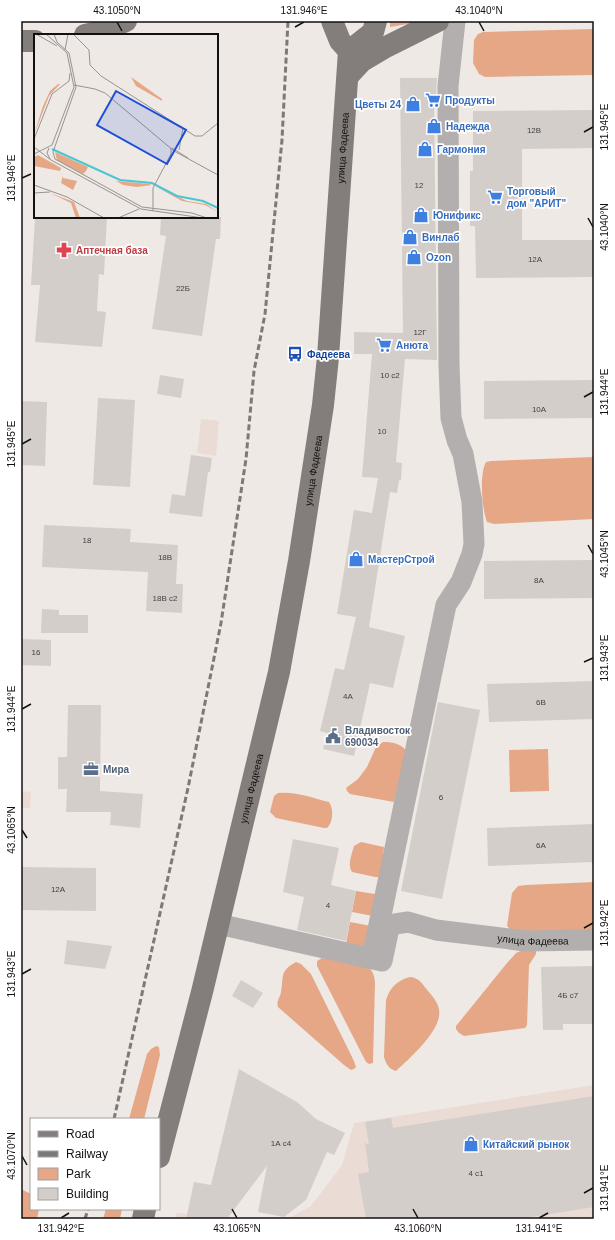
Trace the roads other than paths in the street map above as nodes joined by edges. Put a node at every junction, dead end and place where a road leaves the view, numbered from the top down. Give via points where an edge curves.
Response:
1 (126, 21) edge
2 (332, 21) edge
3 (376, 21) edge
4 (438, 21) edge
5 (455, 21) edge
6 (90, 34) edge
7 (34, 41) edge
8 (21, 42) edge
9 (349, 51) junction
10 (348, 76) junction
11 (218, 924) junction
12 (594, 940) edge
13 (372, 958) junction
14 (160, 1153) edge

1 - 6 main road
2 - 9 main road via 340,41
3 - 9 main road via 373,32
4 - 10 main road via 362,61
5 - 13 street via 448,86 449,365 452,418 463,454 472,502 474,544 461,582 446,605
7 - 8 main road
9 - 10 main road, улица Фадеева
10 - 11 main road, улица Фадеева via 328,357 301,546 279,672
11 - 13 street
11 - 14 main road, улица Фадеева
12 - 13 street, улица Фадеева via 526,941 436,930 408,922 395,924 389,928 382,961

